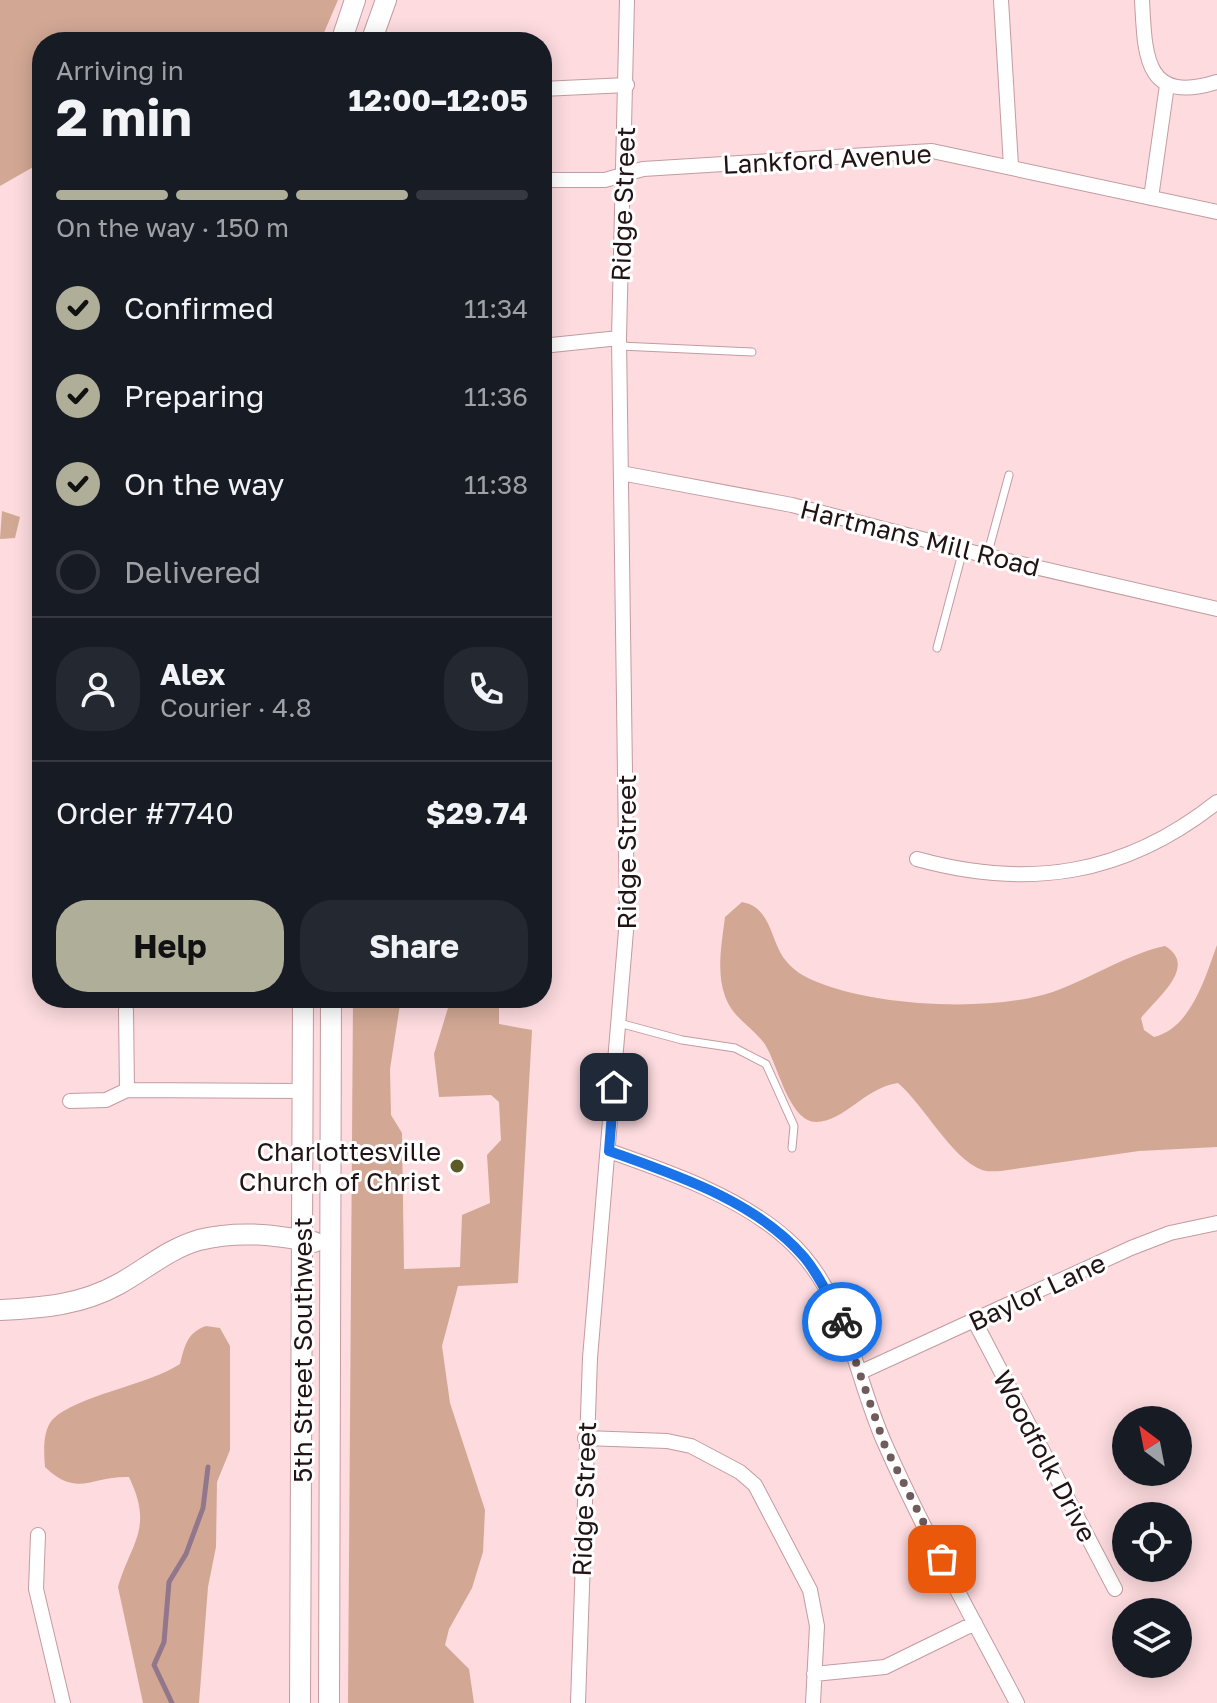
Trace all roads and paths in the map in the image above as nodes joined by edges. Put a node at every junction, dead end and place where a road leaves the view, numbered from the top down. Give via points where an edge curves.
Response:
1 (355, 0) edge
2 (386, 0) edge
3 (627, 0) edge
4 (1001, 0) edge
5 (1142, 0) edge
6 (344, 32) edge
7 (375, 32) edge
8 (1217, 82) edge
9 (627, 85) junction
10 (1167, 85) junction
11 (552, 89) edge
12 (1011, 166) junction
13 (624, 175) junction
14 (552, 180) edge
15 (1151, 198) junction
16 (1217, 212) edge
17 (620, 342) junction
18 (552, 345) edge
19 (752, 352) dead end
20 (621, 473) junction
21 (1009, 475) dead end
22 (963, 550) junction
23 (987, 556) junction
24 (1217, 609) edge
25 (937, 648) dead end
26 (1217, 802) edge
27 (917, 859) dead end
28 (303, 1008) edge
29 (331, 1008) edge
30 (126, 1010) dead end
31 (619, 1023) junction
32 (127, 1090) junction
33 (305, 1091) junction
34 (70, 1101) dead end
35 (792, 1148) dead end
36 (609, 1151) junction
37 (1217, 1223) edge
38 (302, 1240) junction
39 (331, 1245) junction
40 (0, 1310) edge
41 (975, 1322) junction
42 (861, 1372) junction
43 (585, 1438) junction
44 (38, 1535) dead end
45 (1115, 1589) dead end
46 (975, 1623) junction
47 (814, 1674) junction
48 (63, 1703) edge
49 (300, 1703) edge
50 (329, 1703) edge
51 (578, 1703) edge
52 (813, 1703) edge
53 (1017, 1703) edge

1 - 6 main road
2 - 7 main road
3 - 9 street, Ridge Street
4 - 12 street
5 - 10 street via 1145,57
8 - 10 street
9 - 11 street
9 - 13 street, Ridge Street
10 - 15 street
12 - 13 street, Lankford Avenue via 932,151 643,169
12 - 15 street, Lankford Avenue
13 - 14 street, Lankford Avenue
13 - 17 street, Ridge Street
15 - 16 street, Lankford Avenue
17 - 18 street
17 - 19 lane
17 - 20 street, Ridge Street
20 - 22 street, Hartmans Mill Road via 792,505
20 - 31 street, Ridge Street via 628,854
21 - 23 lane
22 - 23 street, Hartmans Mill Road
22 - 25 lane
23 - 24 street, Hartmans Mill Road
26 - 27 street via 1143,848 1054,875 992,875
28 - 33 main road, 5th Street Southwest
29 - 39 main road, 5th Street Southwest
30 - 32 street
31 - 35 lane via 735,1048 766,1064 794,1126
31 - 36 street, Ridge Street
32 - 33 street
32 - 34 street via 106,1100
33 - 38 main road, 5th Street Southwest
36 - 42 street via 716,1195 788,1240 821,1281
36 - 43 street, Ridge Street
37 - 41 street, Baylor Lane via 1131,1248
38 - 39 main road
38 - 40 main road via 259,1233 199,1240 91,1297 44,1308
38 - 49 main road, 5th Street Southwest
39 - 50 main road, 5th Street Southwest
41 - 42 street, Baylor Lane
41 - 45 street, Woodfolk Drive
42 - 46 street via 885,1446
43 - 47 street via 691,1446 755,1485 810,1590 817,1626
43 - 51 street, Ridge Street
44 - 48 street via 36,1589
46 - 47 street via 885,1667
46 - 53 street
47 - 52 street

